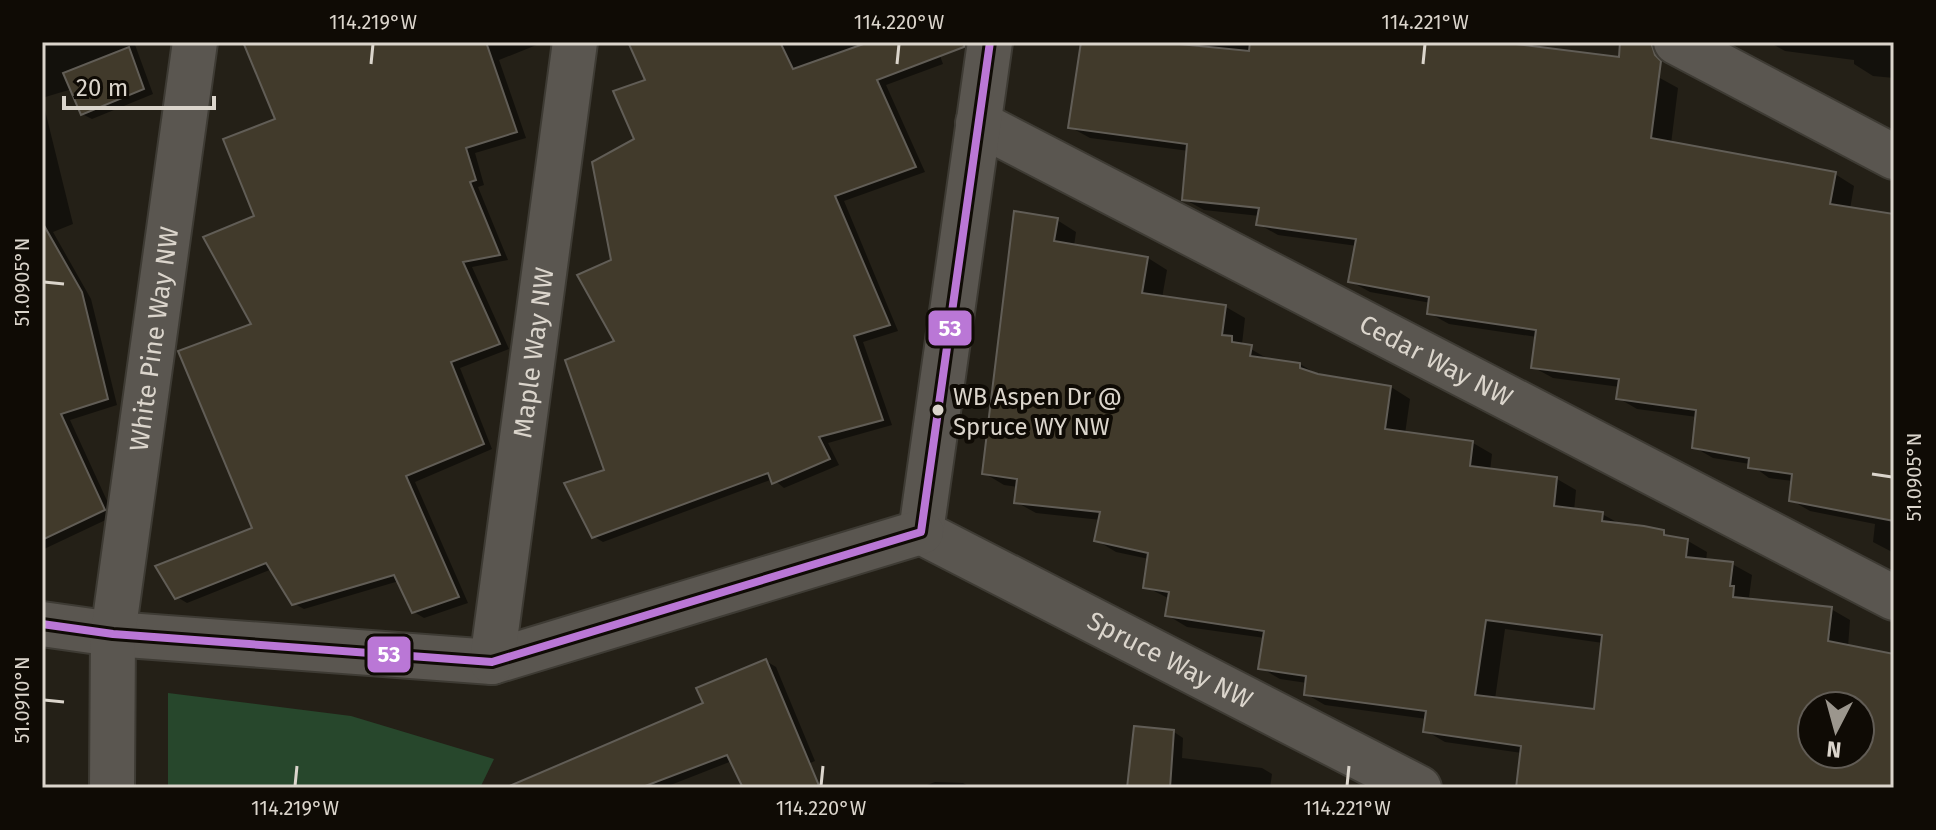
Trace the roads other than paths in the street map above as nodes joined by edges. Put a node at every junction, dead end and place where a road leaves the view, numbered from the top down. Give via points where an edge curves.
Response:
1 (195, 42) edge
2 (575, 42) edge
3 (990, 42) edge
4 (1676, 42) edge
5 (978, 123) junction
6 (1894, 157) edge
7 (921, 532) junction
8 (1894, 598) edge
9 (42, 624) edge
10 (113, 634) junction
11 (492, 662) junction
12 (112, 788) edge
13 (1419, 788) edge

1 - 10 lane, White Pine Way NW
2 - 11 lane, Maple Way NW
3 - 5 lane
4 - 6 lane
5 - 7 lane
5 - 8 lane, Cedar Way NW
7 - 11 lane
7 - 13 lane, Spruce Way NW
9 - 10 lane
10 - 11 lane
10 - 12 lane, White Pine Way NW

